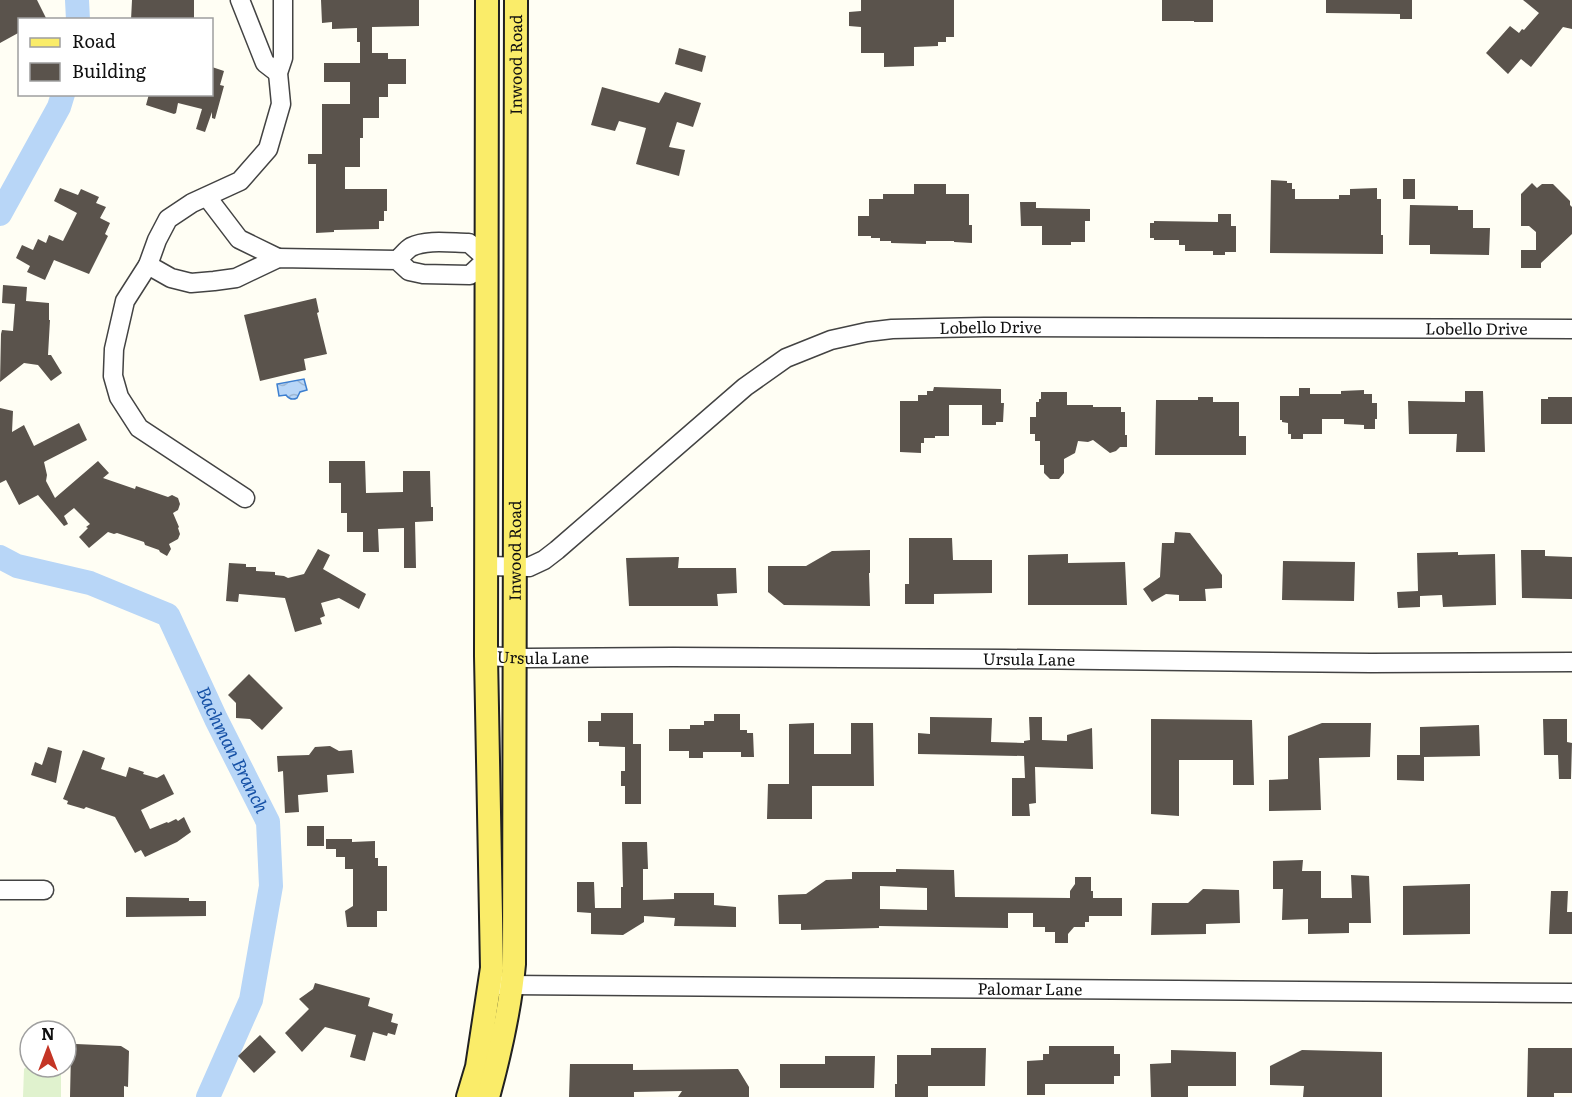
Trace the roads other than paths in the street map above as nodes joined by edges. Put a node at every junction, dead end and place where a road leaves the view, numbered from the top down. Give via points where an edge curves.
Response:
1 (240, 0) edge
2 (283, 0) edge
3 (488, 0) edge
4 (516, 0) edge
5 (278, 74) junction
6 (207, 197) junction
7 (278, 258) junction
8 (516, 258) junction
9 (487, 259) junction
10 (397, 260) junction
11 (148, 265) junction
12 (1572, 329) edge
13 (245, 498) dead end
14 (486, 566) junction
15 (516, 567) junction
16 (486, 656) junction
17 (515, 657) junction
18 (1572, 662) edge
19 (0, 890) edge
20 (44, 890) dead end
21 (501, 985) junction
22 (1572, 993) edge
23 (468, 1097) edge
24 (488, 1097) edge

1 - 5 street via 265,63
2 - 5 street via 283,58
3 - 9 main road, Inwood Road
4 - 8 main road, Inwood Road
5 - 6 street via 281,104 268,149 240,181
6 - 7 street via 239,239
6 - 11 street via 168,219
7 - 10 street
7 - 11 street via 236,278 191,283 171,278
8 - 9 main road
8 - 15 main road, Inwood Road
9 - 10 street via 470,275 423,274 409,270
9 - 10 street via 469,243 433,243 410,248
9 - 14 main road, Inwood Road
11 - 13 street via 125,301 114,349 113,376 119,397 138,428
12 - 15 street, Lobello Drive via 892,329 831,340 786,358 745,387 557,550 528,567
14 - 15 street, Lobello Drive
14 - 16 main road, Inwood Road
15 - 17 main road, Inwood Road
16 - 17 street, Ursula Lane
16 - 21 main road, Inwood Road via 492,947
17 - 18 street, Ursula Lane
17 - 21 main road, Inwood Road via 514,964
19 - 20 street
21 - 22 street, Palomar Lane
21 - 23 main road, Inwood Road
21 - 24 main road, Inwood Road via 501,1049

